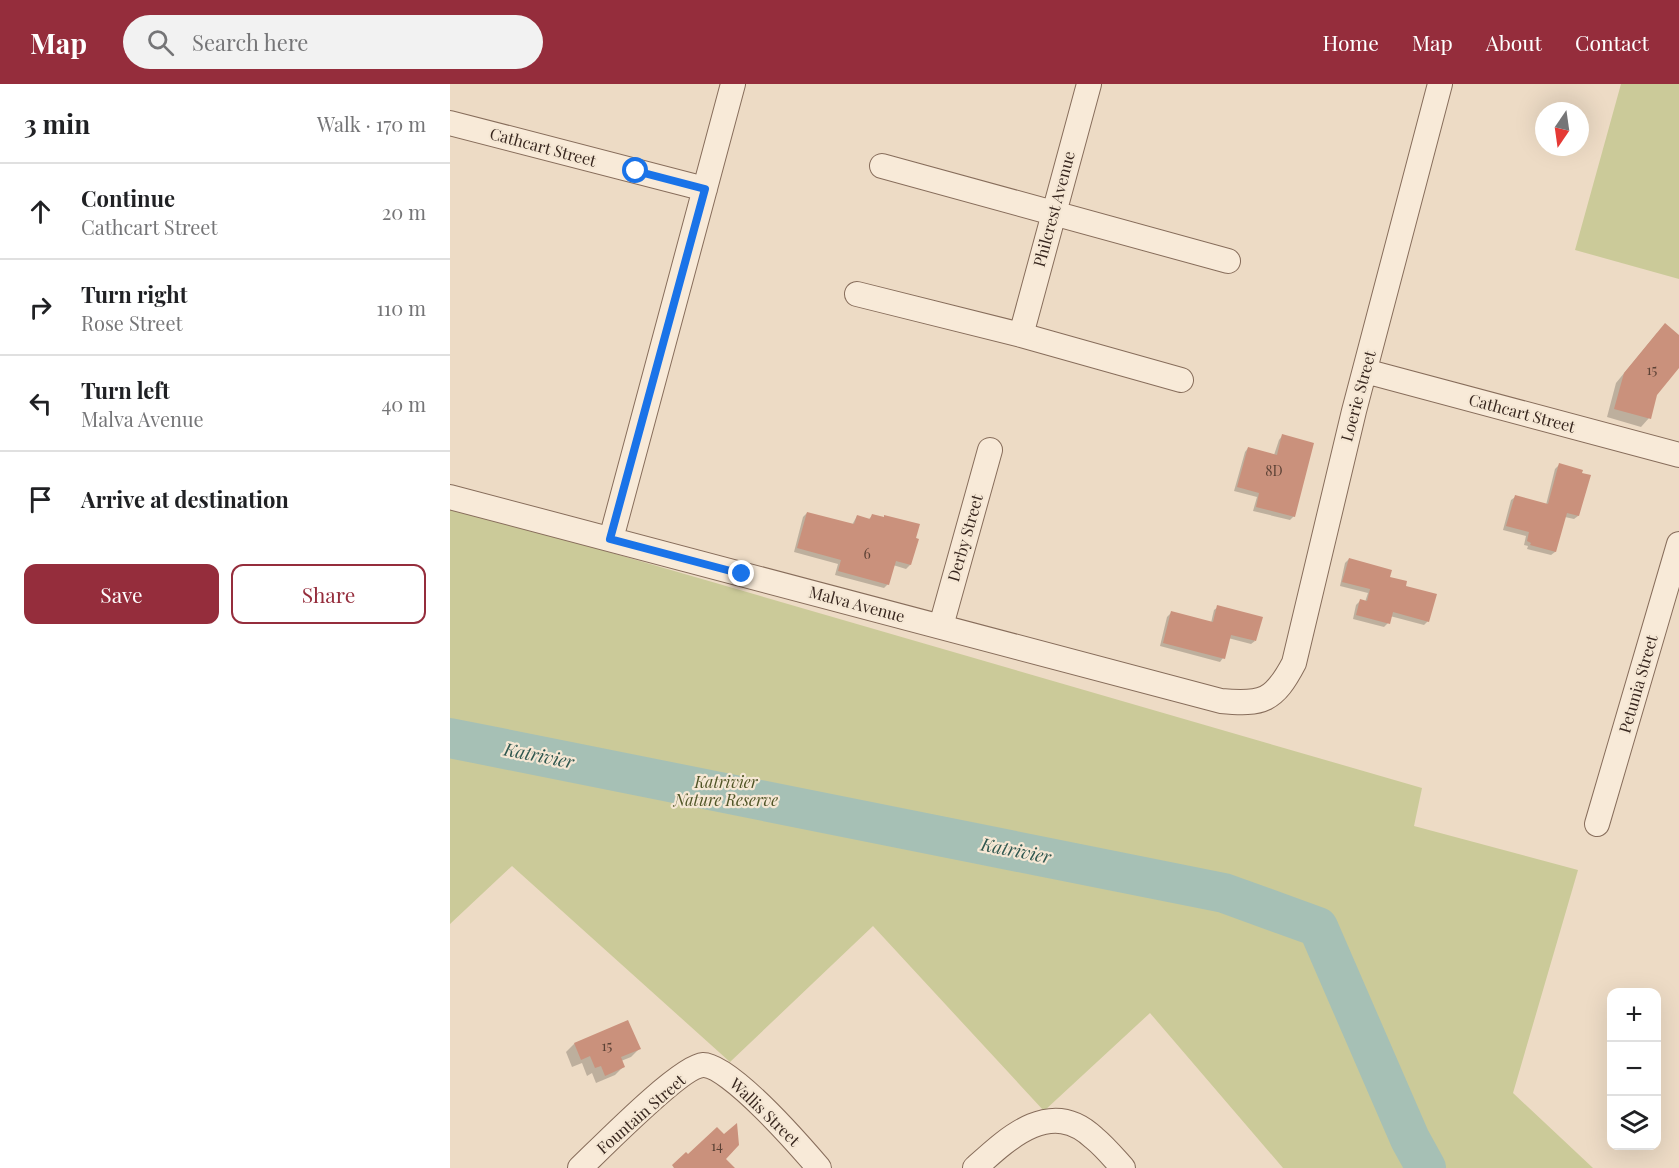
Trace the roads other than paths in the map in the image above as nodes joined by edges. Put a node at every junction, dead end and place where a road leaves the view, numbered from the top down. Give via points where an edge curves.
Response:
1 (733, 84) edge
2 (1089, 84) edge
3 (1440, 84) edge
4 (450, 123) edge
5 (882, 166) dead end
6 (705, 189) junction
7 (1053, 213) junction
8 (1228, 261) dead end
9 (857, 294) dead end
10 (1021, 335) junction
11 (1365, 370) junction
12 (1181, 380) dead end
13 (990, 450) dead end
14 (1679, 455) edge
15 (450, 497) edge
16 (610, 539) junction
17 (1679, 544) edge
18 (941, 626) junction
19 (1265, 700) joint
20 (1597, 824) dead end
21 (704, 1065) joint
22 (580, 1168) edge
23 (819, 1168) edge
24 (975, 1168) edge
25 (1123, 1168) edge

1 - 6 street
2 - 7 street, Philcrest Avenue
3 - 11 street, Loerie Street
4 - 6 street, Cathcart Street
5 - 7 street
6 - 16 street
7 - 8 street
7 - 10 street, Philcrest Avenue
9 - 10 street
10 - 12 street
11 - 14 street, Cathcart Street
11 - 19 street, Loerie Street via 1294,663 1285,680
13 - 18 street, Derby Street
15 - 16 street, Malva Avenue
16 - 18 street, Malva Avenue
17 - 20 street, Petunia Street
18 - 19 street, Malva Avenue via 1221,701 1244,704
21 - 22 street, Fountain Street via 669,1085
21 - 23 street, Wallis Street via 718,1069 738,1084
24 - 25 street via 1005,1141 1028,1126 1046,1121 1064,1122 1093,1136

